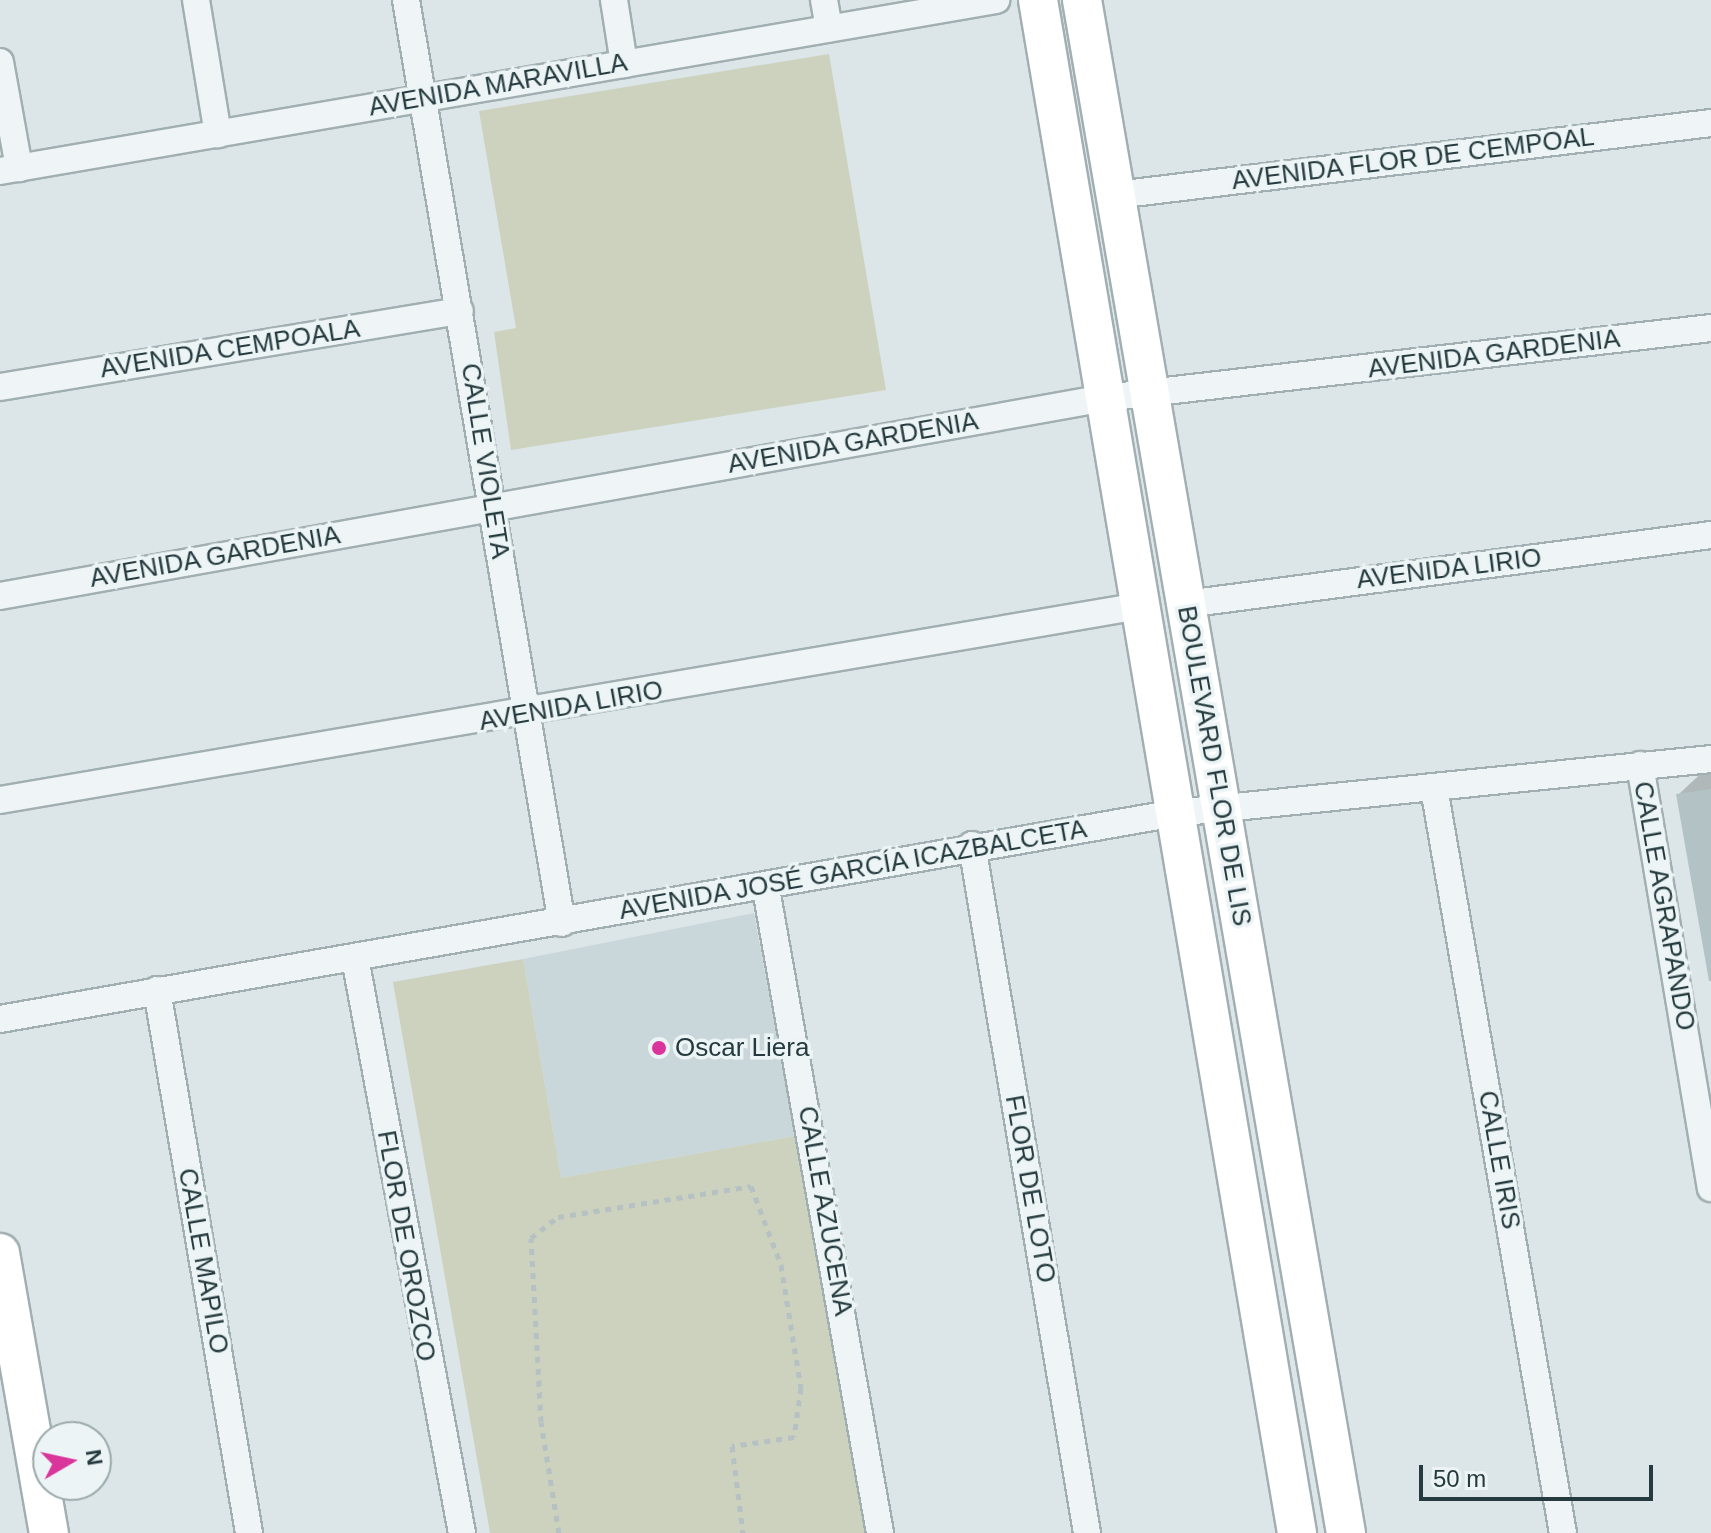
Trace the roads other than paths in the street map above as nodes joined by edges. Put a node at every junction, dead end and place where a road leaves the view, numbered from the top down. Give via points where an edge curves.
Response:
1 (196, 0) edge
2 (406, 0) edge
3 (614, 0) edge
4 (824, 0) edge
5 (996, 0) edge
6 (1038, 0) edge
7 (1082, 0) edge
8 (829, 29) junction
9 (0, 62) edge
10 (624, 64) junction
11 (423, 98) junction
12 (1711, 123) edge
13 (218, 134) junction
14 (9, 170) edge
15 (1116, 195) junction
16 (460, 311) junction
17 (1711, 328) edge
18 (0, 387) edge
19 (1150, 394) junction
20 (1105, 398) junction
21 (492, 506) junction
22 (1711, 535) edge
23 (0, 596) edge
24 (1186, 604) junction
25 (1140, 606) junction
26 (527, 714) junction
27 (1711, 759) edge
28 (1640, 765) junction
29 (1434, 788) junction
30 (0, 800) edge
31 (1221, 809) junction
32 (1175, 813) junction
33 (972, 845) junction
34 (766, 889) junction
35 (562, 923) junction
36 (355, 958) junction
37 (157, 990) junction
38 (0, 1019) edge
39 (1711, 1188) edge
40 (0, 1253) edge
41 (9, 1353) edge
42 (49, 1533) edge
43 (249, 1533) edge
44 (462, 1533) edge
45 (880, 1533) edge
46 (1087, 1533) edge
47 (1297, 1533) edge
48 (1346, 1533) edge
49 (1563, 1533) edge

1 - 13 street
2 - 11 street, CALLE VIOLETA
3 - 10 street
4 - 8 street
5 - 8 street, AVENIDA MARAVILLA
6 - 20 street, BOULEVARD FLOR DE LIS
7 - 15 street, BOULEVARD FLOR DE LIS
8 - 10 street, AVENIDA MARAVILLA
9 - 14 street
10 - 11 street, AVENIDA MARAVILLA
11 - 13 street, AVENIDA MARAVILLA
11 - 16 street, CALLE VIOLETA
12 - 15 street, AVENIDA FLOR DE CEMPOAL
13 - 14 street, AVENIDA MARAVILLA
15 - 19 street, BOULEVARD FLOR DE LIS
16 - 18 street, AVENIDA CEMPOALA
16 - 21 street, CALLE VIOLETA
17 - 19 street, AVENIDA GARDENIA
19 - 20 street, AVENIDA GARDENIA
19 - 24 street, BOULEVARD FLOR DE LIS
20 - 21 street, AVENIDA GARDENIA
20 - 25 street, BOULEVARD FLOR DE LIS
21 - 23 street, AVENIDA GARDENIA
21 - 26 street, CALLE VIOLETA
22 - 24 street, AVENIDA LIRIO
24 - 31 street, BOULEVARD FLOR DE LIS
25 - 26 street, AVENIDA LIRIO
25 - 32 street, BOULEVARD FLOR DE LIS
26 - 30 street, AVENIDA LIRIO
26 - 35 street, CALLE VIOLETA
27 - 28 street, AVENIDA JOSÉ GARCÍA ICAZBALCETA
28 - 29 street, AVENIDA JOSÉ GARCÍA ICAZBALCETA
28 - 39 street, CALLE AGRAPANDO
29 - 31 street, AVENIDA JOSÉ GARCÍA ICAZBALCETA
29 - 49 street, CALLE IRIS
31 - 32 street, AVENIDA JOSÉ GARCÍA ICAZBALCETA
31 - 48 street, BOULEVARD FLOR DE LIS
32 - 33 street, AVENIDA JOSÉ GARCÍA ICAZBALCETA
32 - 47 street, BOULEVARD FLOR DE LIS
33 - 34 street, AVENIDA JOSÉ GARCÍA ICAZBALCETA
33 - 46 street, FLOR DE LOTO
34 - 35 street, AVENIDA JOSÉ GARCÍA ICAZBALCETA
34 - 45 street, CALLE AZUCENA
35 - 36 street, AVENIDA JOSÉ GARCÍA ICAZBALCETA
36 - 37 street, AVENIDA JOSÉ GARCÍA ICAZBALCETA
36 - 44 street, FLOR DE OROZCO
37 - 38 street, AVENIDA JOSÉ GARCÍA ICAZBALCETA
37 - 43 street, CALLE MAPILO
40 - 41 street
41 - 42 street

